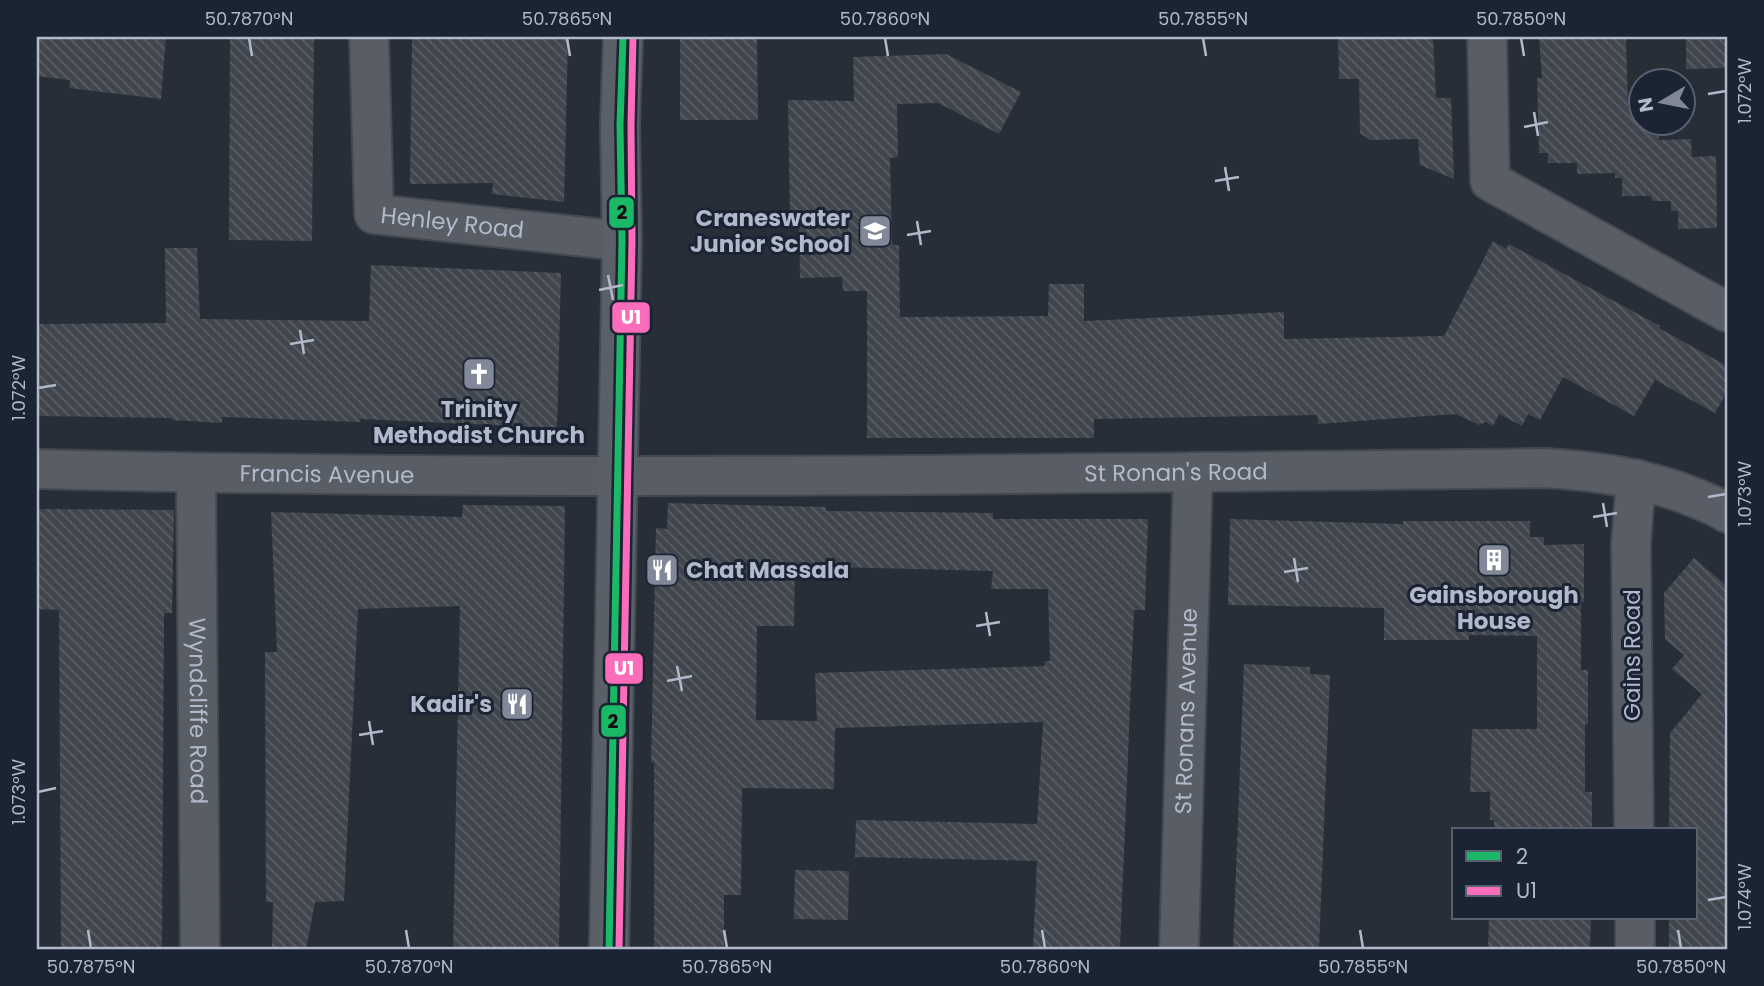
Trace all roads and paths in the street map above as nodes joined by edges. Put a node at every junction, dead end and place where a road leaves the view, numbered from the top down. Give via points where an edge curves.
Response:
1 (369, 37) edge
2 (623, 37) edge
3 (1487, 37) edge
4 (622, 241) junction
5 (1727, 313) edge
6 (37, 469) edge
7 (1193, 472) junction
8 (196, 473) junction
9 (618, 476) junction
10 (1636, 479) junction
11 (1727, 513) edge
12 (1634, 828) edge
13 (1634, 920) edge
14 (200, 949) edge
15 (609, 949) edge
16 (1180, 949) edge
17 (1635, 949) edge

1 - 4 street, Henley Road via 374,214
2 - 4 main road
3 - 5 street via 1490,181
4 - 9 main road
6 - 8 street, Francis Avenue
7 - 9 street, St Ronan's Road
7 - 10 street, St Ronan's Road via 1545,468
7 - 16 street, St Ronans Avenue
8 - 9 street, Francis Avenue
8 - 14 street, Wyndcliffe Road
9 - 15 main road
10 - 11 street, St Ronan's Road
10 - 12 street, Gains Road via 1631,544
13 - 17 street

